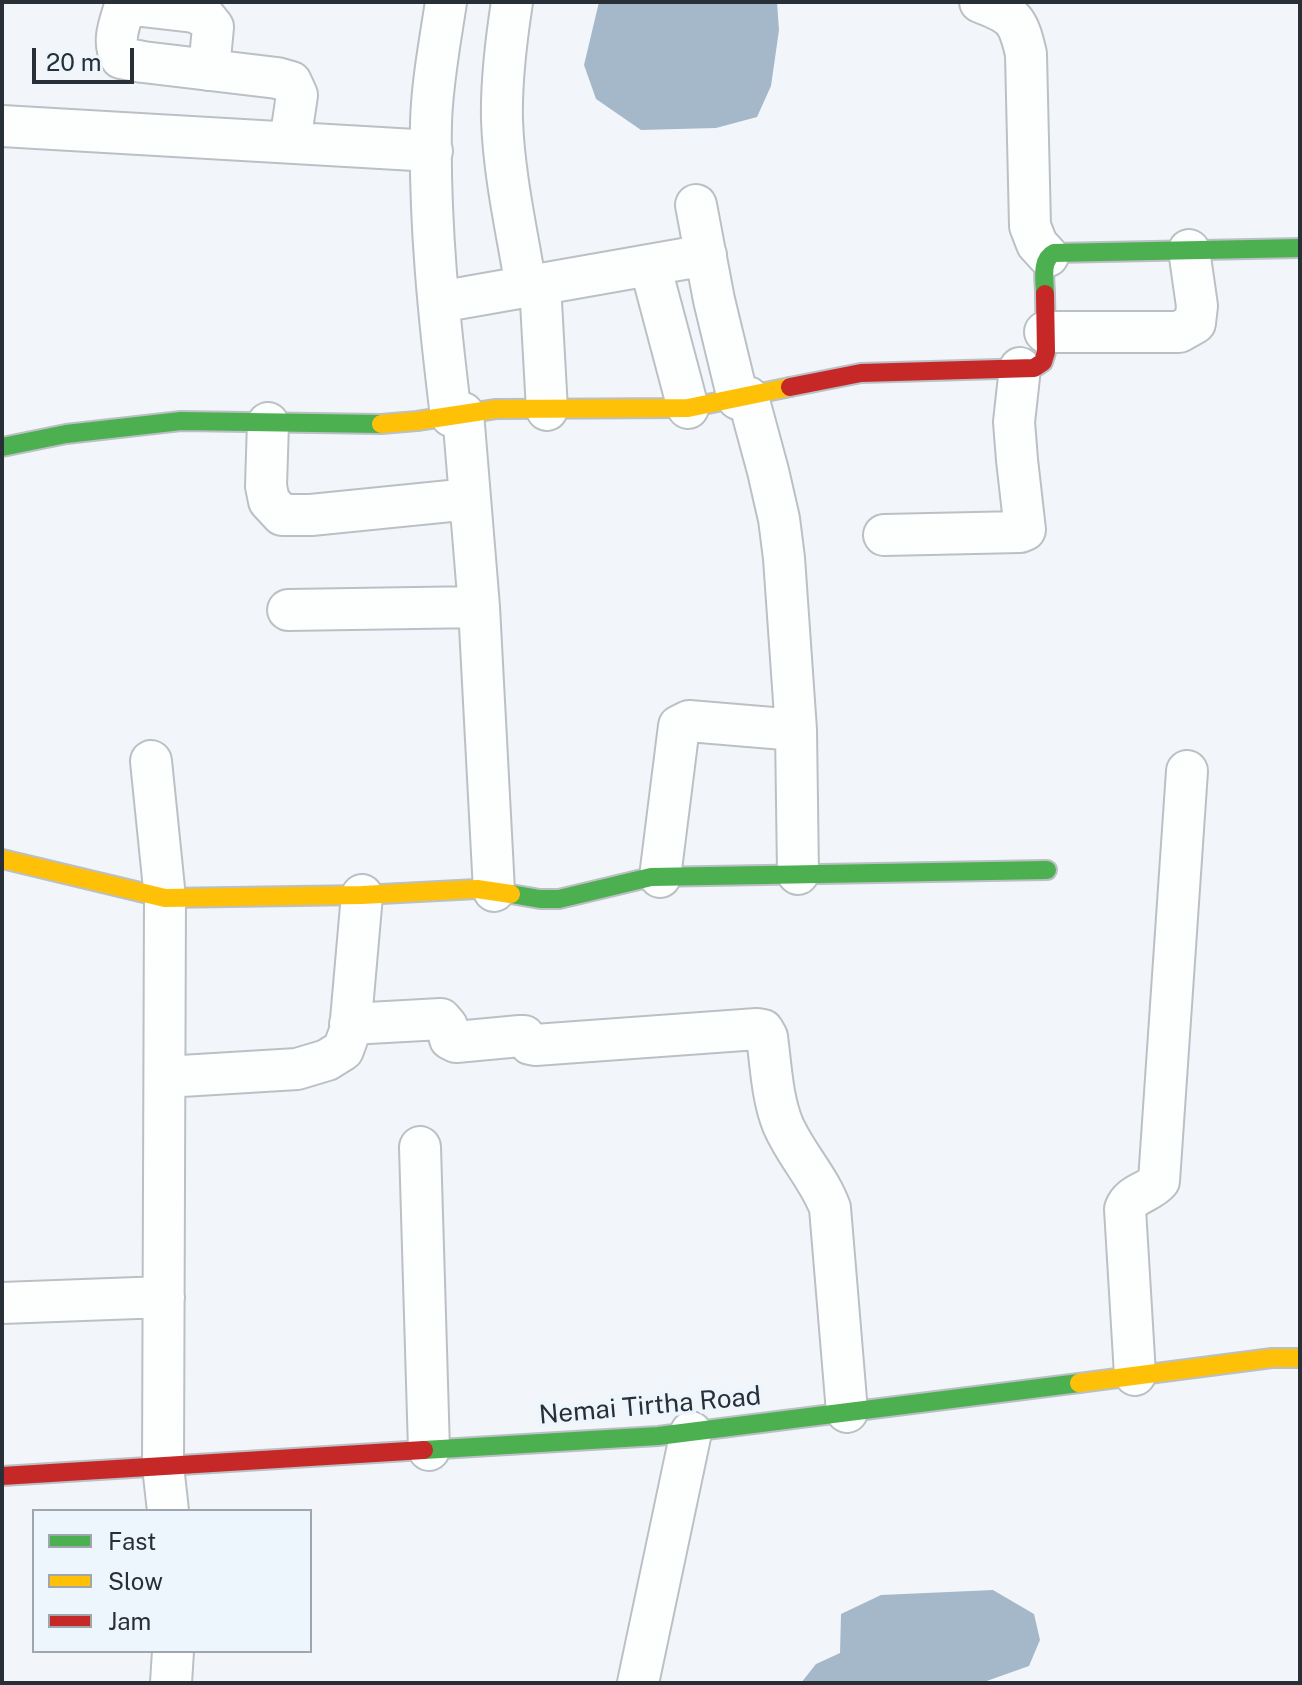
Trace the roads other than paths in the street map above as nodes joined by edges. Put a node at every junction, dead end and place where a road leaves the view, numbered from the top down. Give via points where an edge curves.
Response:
1 (127, 2) edge
2 (446, 2) edge
3 (512, 2) edge
4 (980, 2) edge
5 (209, 70) junction
6 (2, 126) edge
7 (290, 142) junction
8 (432, 151) junction
9 (696, 205) dead end
10 (1300, 248) edge
11 (1189, 250) junction
12 (706, 255) junction
13 (1048, 256) junction
14 (650, 265) junction
15 (533, 285) junction
16 (439, 302) junction
17 (1045, 332) junction
18 (1020, 368) junction
19 (743, 398) junction
20 (688, 408) junction
21 (547, 410) junction
22 (457, 414) junction
23 (268, 423) junction
24 (2, 447) edge
25 (470, 499) junction
26 (884, 535) dead end
27 (479, 607) junction
28 (288, 610) dead end
29 (796, 730) junction
30 (151, 761) dead end
31 (1187, 771) dead end
32 (2, 859) edge
33 (1047, 870) dead end
34 (798, 874) junction
35 (660, 877) junction
36 (494, 891) junction
37 (362, 895) junction
38 (165, 898) junction
39 (350, 1024) junction
40 (165, 1077) junction
41 (420, 1147) dead end
42 (164, 1297) junction
43 (2, 1303) edge
44 (1300, 1358) edge
45 (1135, 1375) junction
46 (847, 1412) junction
47 (691, 1432) junction
48 (429, 1450) junction
49 (163, 1466) junction
50 (2, 1476) edge
51 (168, 1509) edge
52 (173, 1653) edge
53 (171, 1683) edge
54 (638, 1683) edge

1 - 5 street via 205,17 213,27
1 - 5 street via 115,47 121,58
2 - 8 street via 433,92
3 - 15 street via 502,123
4 - 13 street via 1010,15 1019,26 1026,54 1030,226
5 - 7 street via 291,82 297,95
6 - 7 street
7 - 8 street
8 - 16 street
9 - 12 street
10 - 11 street
11 - 13 street via 1070,251
11 - 17 street via 1195,323 1179,332
12 - 14 street
12 - 19 street
13 - 17 street
14 - 15 street
14 - 20 street
15 - 16 street
15 - 21 street
16 - 22 street
17 - 18 street via 1043,362
18 - 19 street via 861,373
18 - 26 street via 1014,422 1025,530
19 - 20 street
19 - 29 street via 779,519
20 - 21 street
21 - 22 street
22 - 23 street via 413,423
22 - 25 street
23 - 24 street via 181,421
23 - 25 street via 266,486 269,501 282,515
25 - 27 street
27 - 28 street
27 - 36 street
29 - 34 street
29 - 35 street via 689,721 679,726
30 - 38 street
31 - 45 street via 1159,1181 1125,1209
32 - 38 street
33 - 34 street
34 - 35 street
35 - 36 street via 559,899
36 - 37 street
37 - 38 street
37 - 39 street
38 - 40 street
39 - 40 street via 343,1050 297,1069
39 - 46 street via 441,1019 456,1042 524,1036 535,1045 763,1030 783,1124 830,1208
40 - 42 street
41 - 48 street
42 - 43 street
42 - 49 street
44 - 45 street, Nemai Tirtha Road
45 - 46 street, Nemai Tirtha Road
46 - 47 street, Nemai Tirtha Road
47 - 48 street, Nemai Tirtha Road
47 - 54 street
48 - 49 street, Nemai Tirtha Road
49 - 50 street, Nemai Tirtha Road
49 - 51 street
52 - 53 street

